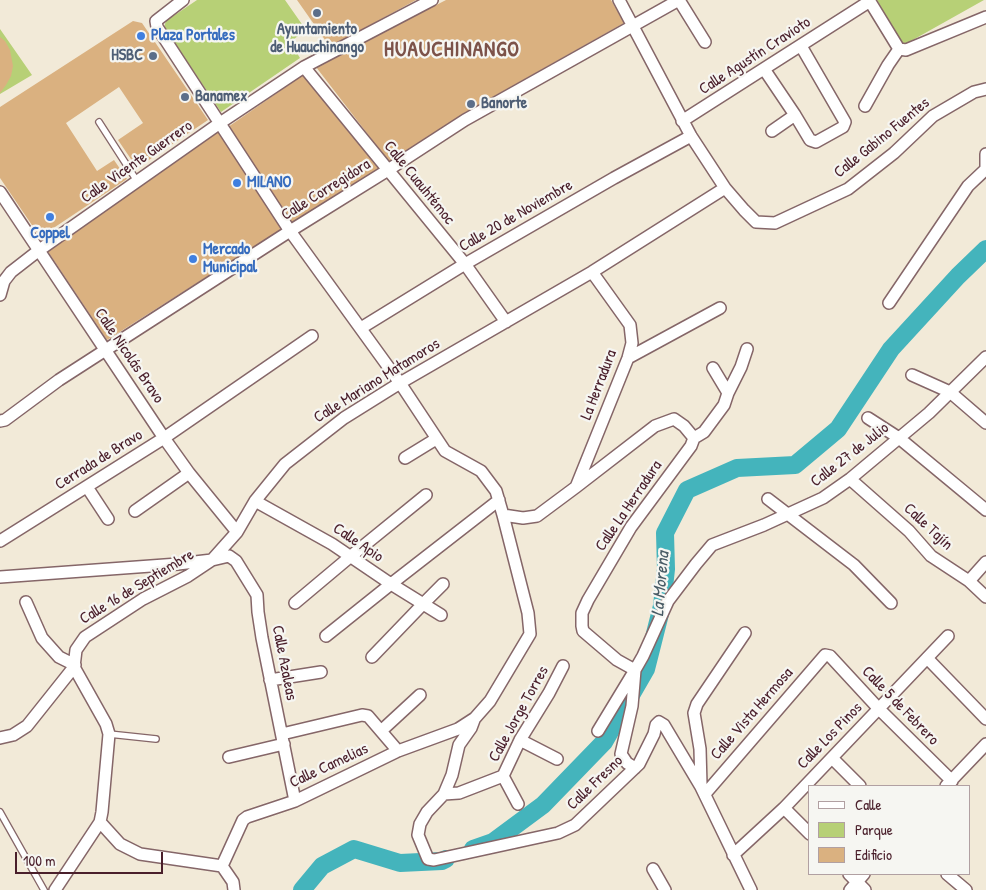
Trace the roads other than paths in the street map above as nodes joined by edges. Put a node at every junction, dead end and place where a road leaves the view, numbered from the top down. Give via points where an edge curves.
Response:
1 (183, 0) edge
2 (432, 0) edge
3 (618, 0) edge
4 (679, 0) edge
5 (870, 1) edge
6 (986, 17) edge
7 (632, 26) junction
8 (705, 42) dead end
9 (801, 46) junction
10 (899, 49) junction
11 (304, 67) junction
12 (764, 69) junction
13 (986, 89) edge
14 (865, 106) dead end
15 (795, 115) junction
16 (682, 121) junction
17 (99, 122) dead end
18 (220, 123) junction
19 (772, 131) dead end
20 (691, 136) junction
21 (986, 154) edge
22 (986, 169) edge
23 (388, 170) junction
24 (137, 181) junction
25 (725, 188) junction
26 (0, 192) edge
27 (290, 231) junction
28 (38, 250) junction
29 (465, 264) junction
30 (592, 272) junction
31 (0, 295) edge
32 (889, 303) dead end
33 (720, 308) dead end
34 (506, 322) junction
35 (361, 328) junction
36 (312, 336) dead end
37 (747, 349) dead end
38 (105, 350) junction
39 (986, 357) edge
40 (628, 358) junction
41 (712, 368) dead end
42 (912, 375) dead end
43 (400, 383) junction
44 (950, 392) junction
45 (728, 393) junction
46 (868, 418) dead end
47 (0, 421) edge
48 (986, 423) edge
49 (164, 438) junction
50 (436, 438) junction
51 (694, 438) junction
52 (899, 438) junction
53 (405, 458) dead end
54 (189, 473) junction
55 (850, 480) junction
56 (87, 487) junction
57 (576, 488) junction
58 (426, 495) dead end
59 (768, 498) dead end
60 (499, 500) junction
61 (254, 501) junction
62 (986, 510) edge
63 (135, 511) dead end
64 (503, 514) junction
65 (787, 514) junction
66 (108, 519) dead end
67 (238, 532) junction
68 (0, 542) edge
69 (350, 556) junction
70 (212, 560) junction
71 (986, 562) edge
72 (0, 577) edge
73 (969, 582) junction
74 (390, 584) junction
75 (443, 584) dead end
76 (986, 597) edge
77 (26, 602) dead end
78 (295, 603) dead end
79 (891, 603) dead end
80 (423, 604) junction
81 (441, 615) dead end
82 (746, 633) dead end
83 (326, 636) dead end
84 (948, 636) dead end
85 (825, 655) joint
86 (372, 657) dead end
87 (927, 658) junction
88 (75, 666) junction
89 (563, 666) dead end
90 (635, 670) junction
91 (321, 672) dead end
92 (270, 680) junction
93 (420, 696) dead end
94 (879, 709) junction
95 (475, 718) junction
96 (986, 719) edge
97 (381, 731) junction
98 (598, 731) dead end
99 (109, 734) junction
100 (0, 738) edge
101 (156, 739) dead end
102 (282, 739) junction
103 (520, 740) junction
104 (986, 744) edge
105 (398, 751) junction
106 (229, 757) dead end
107 (832, 758) junction
108 (557, 759) dead end
109 (635, 768) junction
110 (504, 776) junction
111 (949, 784) edge
112 (859, 785) edge
113 (703, 791) junction
114 (444, 794) junction
115 (295, 801) junction
116 (518, 804) dead end
117 (784, 808) junction
118 (0, 812) edge
119 (100, 822) junction
120 (808, 832) edge
121 (733, 855) junction
122 (222, 866) junction
123 (654, 869) dead end
124 (948, 875) edge
125 (44, 890) edge
126 (55, 890) edge
127 (234, 890) edge
128 (665, 890) edge
129 (751, 890) edge
130 (966, 890) edge

1 - 18 street via 156,21
2 - 11 street, Calle Vicente Guerrero
3 - 7 street, Calle Gabino Fuentes
4 - 7 street, Calle Corregidora
4 - 8 street
5 - 9 street, Calle Agustín Cravioto
5 - 10 street
6 - 10 street via 906,50
7 - 16 street, Calle Gabino Fuentes
7 - 23 street, Calle Corregidora via 465,120
9 - 12 street, Calle Agustín Cravioto
9 - 15 street via 845,125 813,142
10 - 14 street
11 - 18 street, Calle Vicente Guerrero
11 - 23 street, Calle Cuauhtémoc
12 - 15 street
12 - 16 street, Calle Agustín Cravioto
13 - 25 street, Calle Gabino Fuentes via 974,92 933,116 894,153 848,189 775,223 756,222
15 - 19 street
16 - 20 street, Calle Gabino Fuentes
17 - 24 lane
18 - 24 street, Calle Vicente Guerrero
18 - 27 street
20 - 25 street, Calle Gabino Fuentes
20 - 29 street, Calle 20 de Noviembre
21 - 22 street
22 - 32 street via 968,186
23 - 27 street, Calle Corregidora
23 - 29 street, Calle Cuauhtémoc
24 - 28 street, Calle Vicente Guerrero
25 - 30 street, Calle Mariano Matamoros
26 - 28 street, Calle Nicolás Bravo
27 - 35 street
27 - 38 street, Calle Corregidora
28 - 31 street, Calle Vicente Guerrero via 11,272
28 - 38 street, Calle Nicolás Bravo
29 - 34 street, Calle Cuauhtémoc
29 - 35 street, Calle 20 de Noviembre
30 - 34 street, Calle Mariano Matamoros
30 - 40 street, La Herradura via 630,325 632,343
33 - 40 street
34 - 43 street, Calle Mariano Matamoros
35 - 43 street
36 - 49 street, Cerrada de Bravo
37 - 45 street, Calle La Herradura
38 - 47 street, Calle Corregidora
38 - 49 street, Calle Nicolás Bravo
39 - 44 street, Calle 27 de Julio
40 - 57 street, La Herradura
41 - 45 street
42 - 44 street
43 - 50 street
43 - 61 street, Calle Mariano Matamoros via 344,418 285,464
44 - 48 street
44 - 52 street, Calle 27 de Julio
45 - 51 street, Calle La Herradura via 724,405 704,432
46 - 52 street
49 - 54 street, Calle Nicolás Bravo
49 - 56 street, Cerrada de Bravo
50 - 53 street
50 - 60 street via 444,451 481,470
51 - 57 street via 674,419 655,426
51 - 90 street, Calle La Herradura via 631,527 582,613 583,631 617,660
52 - 55 street, Calle 27 de Julio
52 - 62 street
54 - 63 street
54 - 67 street, Calle Nicolás Bravo
55 - 65 street, Calle 27 de Julio via 823,498
55 - 73 street, Calle Tajín via 909,531 931,556
56 - 66 street
56 - 68 street, Cerrada de Bravo
57 - 64 street via 537,516 523,518
58 - 69 street
59 - 65 street
60 - 64 street
60 - 74 street
61 - 67 street, Calle Mariano Matamoros
61 - 69 street, Calle Apio
64 - 95 street via 528,613 530,634 490,701
65 - 79 street via 854,566
65 - 90 street, Calle 27 de Julio via 712,545 668,602
67 - 70 street, Calle Mariano Matamoros
69 - 74 street, Calle Apio
69 - 78 street
70 - 72 street
70 - 88 street, Calle 16 de Septiembre via 142,599 84,637 76,650
70 - 92 street, Calle Azaleas via 229,556 236,561 257,595
71 - 73 street
73 - 76 street, Calle Tajín
74 - 80 street, Calle Apio
74 - 83 street
75 - 80 street
77 - 88 street via 42,638 60,657
80 - 81 street, Calle Apio
80 - 86 street
82 - 113 street via 694,713
84 - 87 street, Calle Los Pinos
85 - 94 street, Calle 5 de Febrero via 830,656
85 - 113 street, Calle Vista Hermosa
87 - 94 street, Calle Los Pinos
87 - 96 street
88 - 99 street
88 - 100 street via 27,726
89 - 103 street, Calle Jorge Torres
90 - 98 street
90 - 109 street via 632,706 621,754
91 - 92 street
92 - 102 street, Calle Azaleas
93 - 97 street
94 - 107 street, Calle Los Pinos
94 - 111 street, Calle 5 de Febrero
95 - 105 street, Calle Camelias via 458,729
95 - 114 street via 459,745
97 - 102 street via 368,716 362,715
97 - 105 street
99 - 101 lane
99 - 119 street
102 - 106 street
102 - 115 street, Calle Azaleas
103 - 108 street
103 - 110 street, Calle Jorge Torres
104 - 111 street
105 - 115 street, Calle Camelias
107 - 112 street
107 - 117 street, Calle Los Pinos
109 - 113 street, Calle Fresno via 659,722 664,725
109 - 114 street, Calle Fresno via 575,825 558,833 428,859 418,835 420,824
110 - 114 street, Calle Jorge Torres via 459,793
110 - 116 street
113 - 121 street, Calle Fresno
115 - 122 street, Calle Camelias via 243,820
117 - 120 street
117 - 121 street, Calle Los Pinos
118 - 125 lane
119 - 122 street via 120,844 140,854
119 - 126 street
121 - 129 street, Calle Fresno
122 - 127 street via 233,882
123 - 128 street
124 - 130 street

